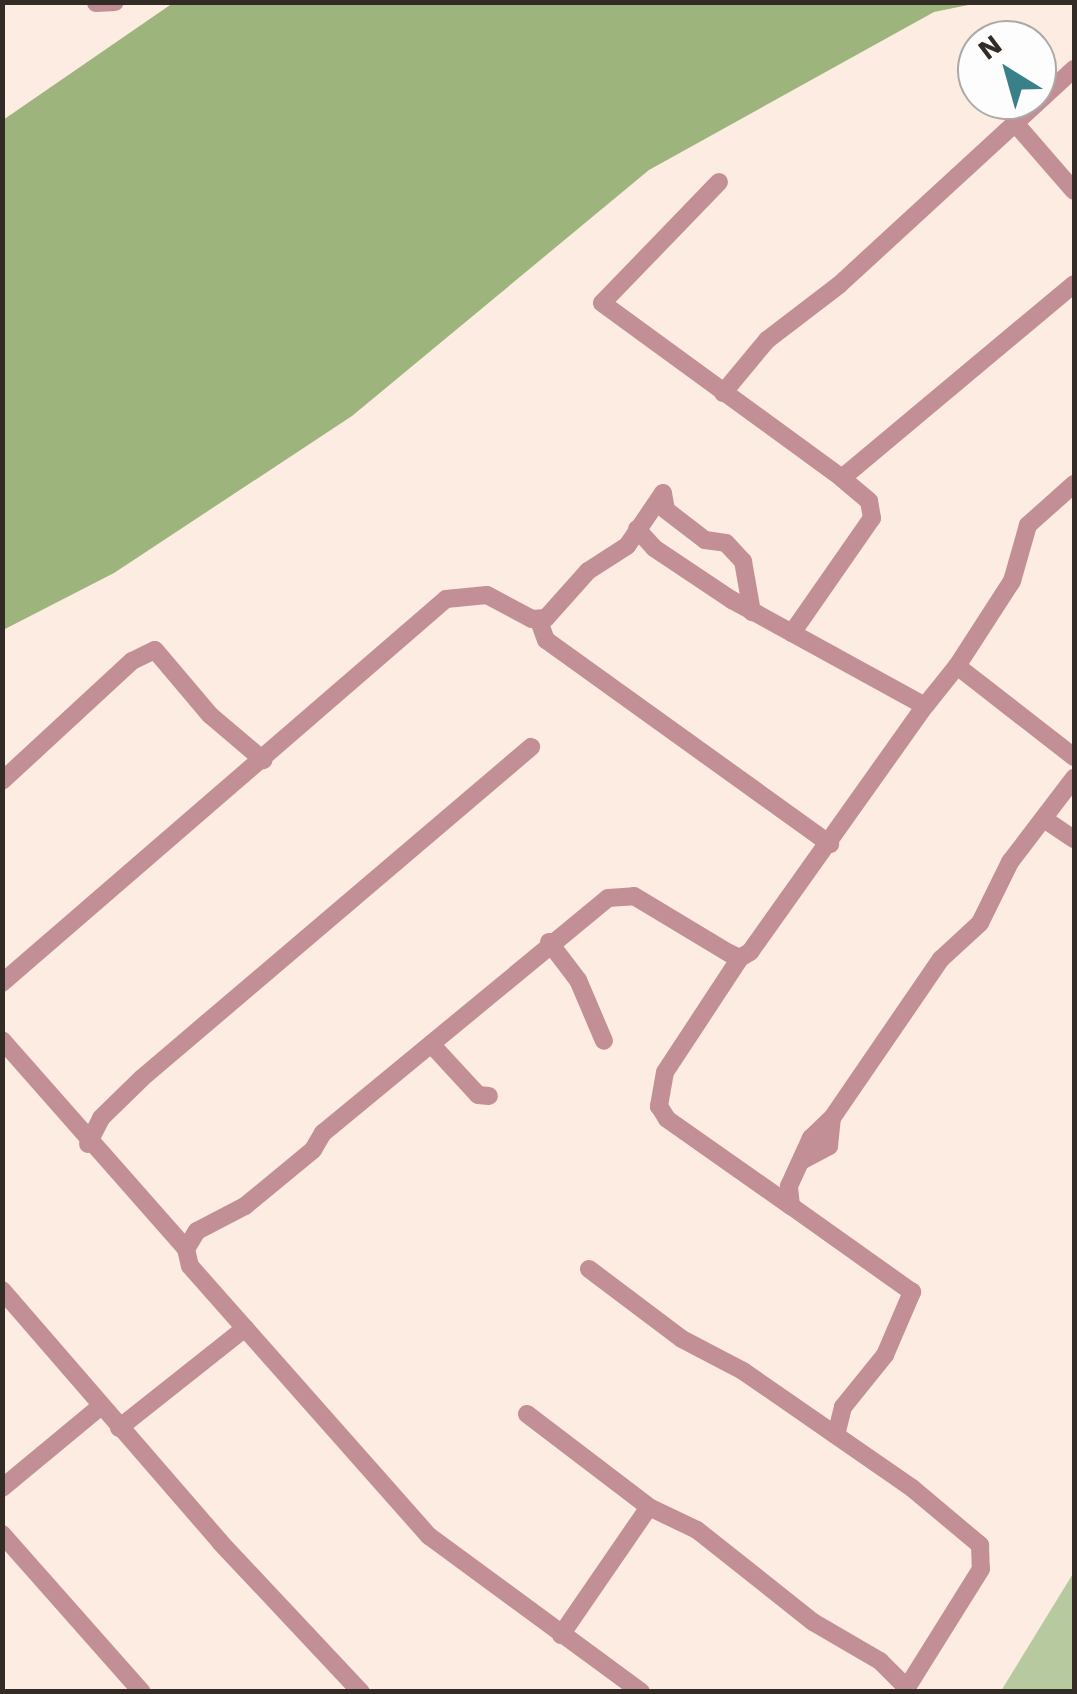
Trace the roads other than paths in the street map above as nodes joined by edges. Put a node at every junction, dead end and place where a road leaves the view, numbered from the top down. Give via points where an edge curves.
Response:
1 (96, 2) edge
2 (115, 2) edge
3 (1074, 69) edge
4 (1014, 122) junction
5 (719, 182) dead end
6 (1074, 191) edge
7 (1074, 284) edge
8 (723, 393) junction
9 (842, 478) junction
10 (1074, 484) edge
11 (635, 533) junction
12 (752, 612) junction
13 (540, 621) junction
14 (792, 633) junction
15 (957, 666) junction
16 (925, 706) junction
17 (532, 747) dead end
18 (1074, 757) edge
19 (262, 760) junction
20 (1074, 778) edge
21 (2, 781) edge
22 (1044, 818) junction
23 (1074, 838) edge
24 (830, 844) junction
25 (549, 942) junction
26 (740, 958) junction
27 (2, 983) edge
28 (2, 1040) edge
29 (604, 1041) dead end
30 (431, 1044) junction
31 (489, 1096) dead end
32 (88, 1144) junction
33 (791, 1206) junction
34 (186, 1248) junction
35 (589, 1269) dead end
36 (2, 1290) edge
37 (246, 1328) junction
38 (100, 1407) junction
39 (527, 1414) dead end
40 (120, 1428) junction
41 (836, 1435) junction
42 (2, 1488) edge
43 (648, 1507) junction
44 (2, 1534) edge
45 (561, 1635) junction
46 (906, 1690) edge
47 (142, 1692) edge
48 (360, 1692) edge
49 (641, 1692) edge

1 - 2 street
3 - 4 street
4 - 6 street
4 - 8 street via 839,285 767,340
5 - 8 street via 602,303
7 - 9 street
8 - 9 street
9 - 14 street via 869,501 872,518
10 - 15 street via 1028,524 1012,581
11 - 12 street
11 - 12 street via 662,493 666,510 705,540 726,543 743,561
11 - 13 street
12 - 14 street
13 - 19 street via 487,595 446,599
13 - 24 street via 546,640
14 - 16 street
15 - 16 street
15 - 18 street
16 - 24 street
17 - 32 street via 142,1078 101,1118
19 - 21 street via 210,715 155,650 132,660
19 - 27 street
20 - 22 street
22 - 23 street
22 - 33 street via 1010,862 980,923 941,959 832,1118 811,1138 786,1196
24 - 26 street
25 - 26 street via 624,894 666,911
25 - 29 street via 578,980
25 - 30 street
26 - 33 street via 665,1072 659,1106 666,1119
28 - 32 street
30 - 31 street via 478,1095
30 - 34 street via 245,1206 198,1231
32 - 34 street
33 - 41 street via 912,1292 886,1355 843,1406
34 - 37 street via 190,1266
35 - 41 street via 682,1340 743,1371
36 - 38 street
37 - 40 street
37 - 45 street via 429,1536
38 - 40 street
38 - 42 street
39 - 43 street
40 - 48 street
41 - 46 street via 961,1527 985,1556
43 - 45 street
43 - 46 street via 697,1530 813,1622 880,1661
44 - 47 street
45 - 49 street

